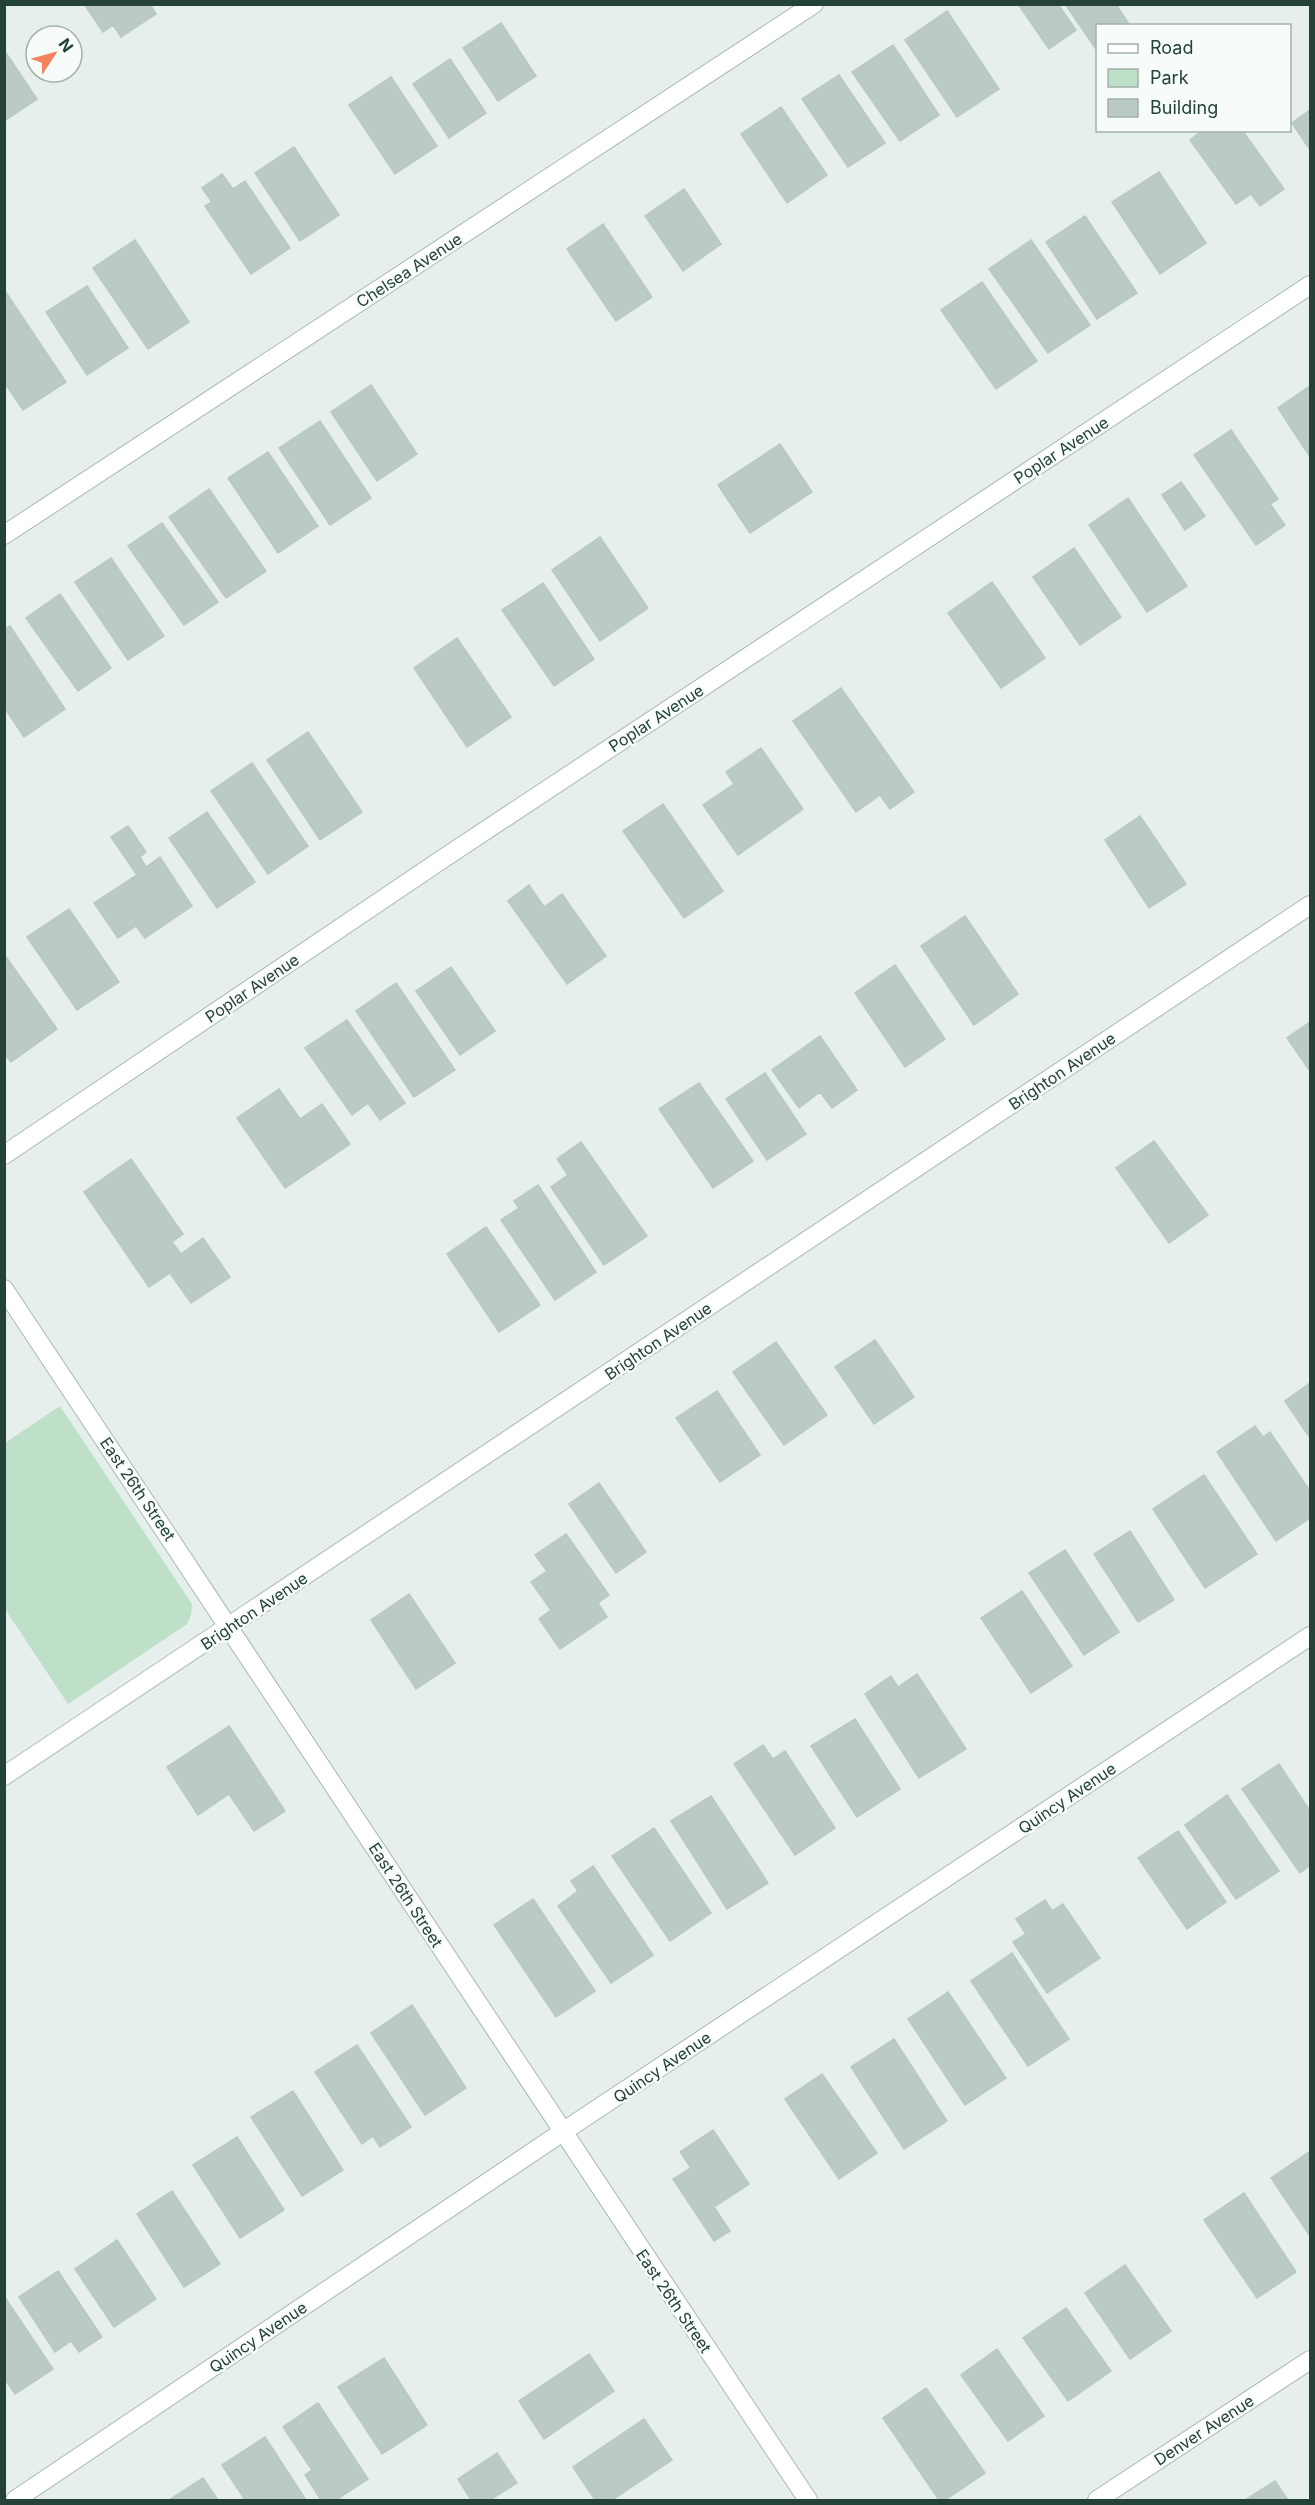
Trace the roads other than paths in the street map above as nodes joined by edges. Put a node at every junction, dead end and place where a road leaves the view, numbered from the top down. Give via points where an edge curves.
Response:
1 (814, 4) edge
2 (1311, 285) edge
3 (4, 535) edge
4 (1311, 905) edge
5 (4, 1155) edge
6 (4, 1289) edge
7 (230, 1627) junction
8 (1311, 1636) edge
9 (4, 1776) edge
10 (561, 2133) junction
11 (1311, 2360) edge
12 (15, 2500) edge
13 (808, 2500) edge
14 (1096, 2500) edge

1 - 3 street, Chelsea Avenue
2 - 5 street, Poplar Avenue via 444,858
4 - 7 street, Brighton Avenue
6 - 7 street, East 26th Street
7 - 9 street, Brighton Avenue
7 - 10 street, East 26th Street
8 - 10 street, Quincy Avenue
10 - 12 street, Quincy Avenue
10 - 13 street, East 26th Street
11 - 14 street, Denver Avenue

